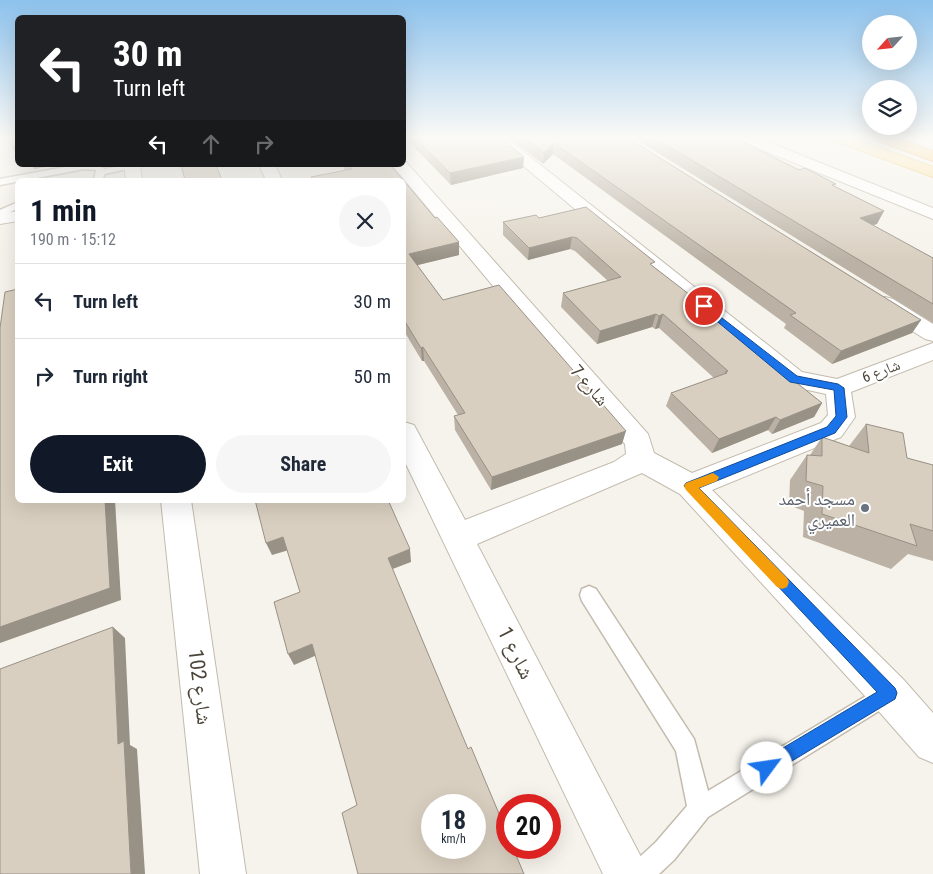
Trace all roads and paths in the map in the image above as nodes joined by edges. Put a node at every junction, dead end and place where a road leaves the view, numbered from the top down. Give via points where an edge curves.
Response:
1 (411, 178) edge
2 (546, 178) edge
3 (844, 178) edge
4 (15, 179) edge
5 (0, 182) edge
6 (15, 206) edge
7 (933, 214) edge
8 (0, 215) edge
9 (15, 217) edge
10 (0, 220) edge
11 (866, 292) edge
12 (933, 334) edge
13 (933, 351) edge
14 (838, 388) junction
15 (406, 436) edge
16 (640, 459) junction
17 (690, 486) junction
18 (176, 503) edge
19 (458, 537) junction
20 (589, 595) dead end
21 (889, 693) junction
22 (933, 743) edge
23 (700, 809) junction
24 (224, 874) edge
25 (627, 874) edge
26 (640, 874) edge

1 - 16 street, شارع 7 via 638,441
2 - 14 street, شارع 6 via 794,379
3 - 7 street
4 - 5 lane
6 - 8 lane
9 - 10 street
11 - 12 street
13 - 14 street, شارع 6
14 - 17 street via 842,417 831,430
15 - 19 street, شارع 1
16 - 17 street
16 - 19 street via 624,470
17 - 21 street
18 - 24 street, شارع 102
19 - 25 street, شارع 1
20 - 23 lane via 686,747
21 - 22 street
21 - 23 lane
23 - 26 lane via 665,851

